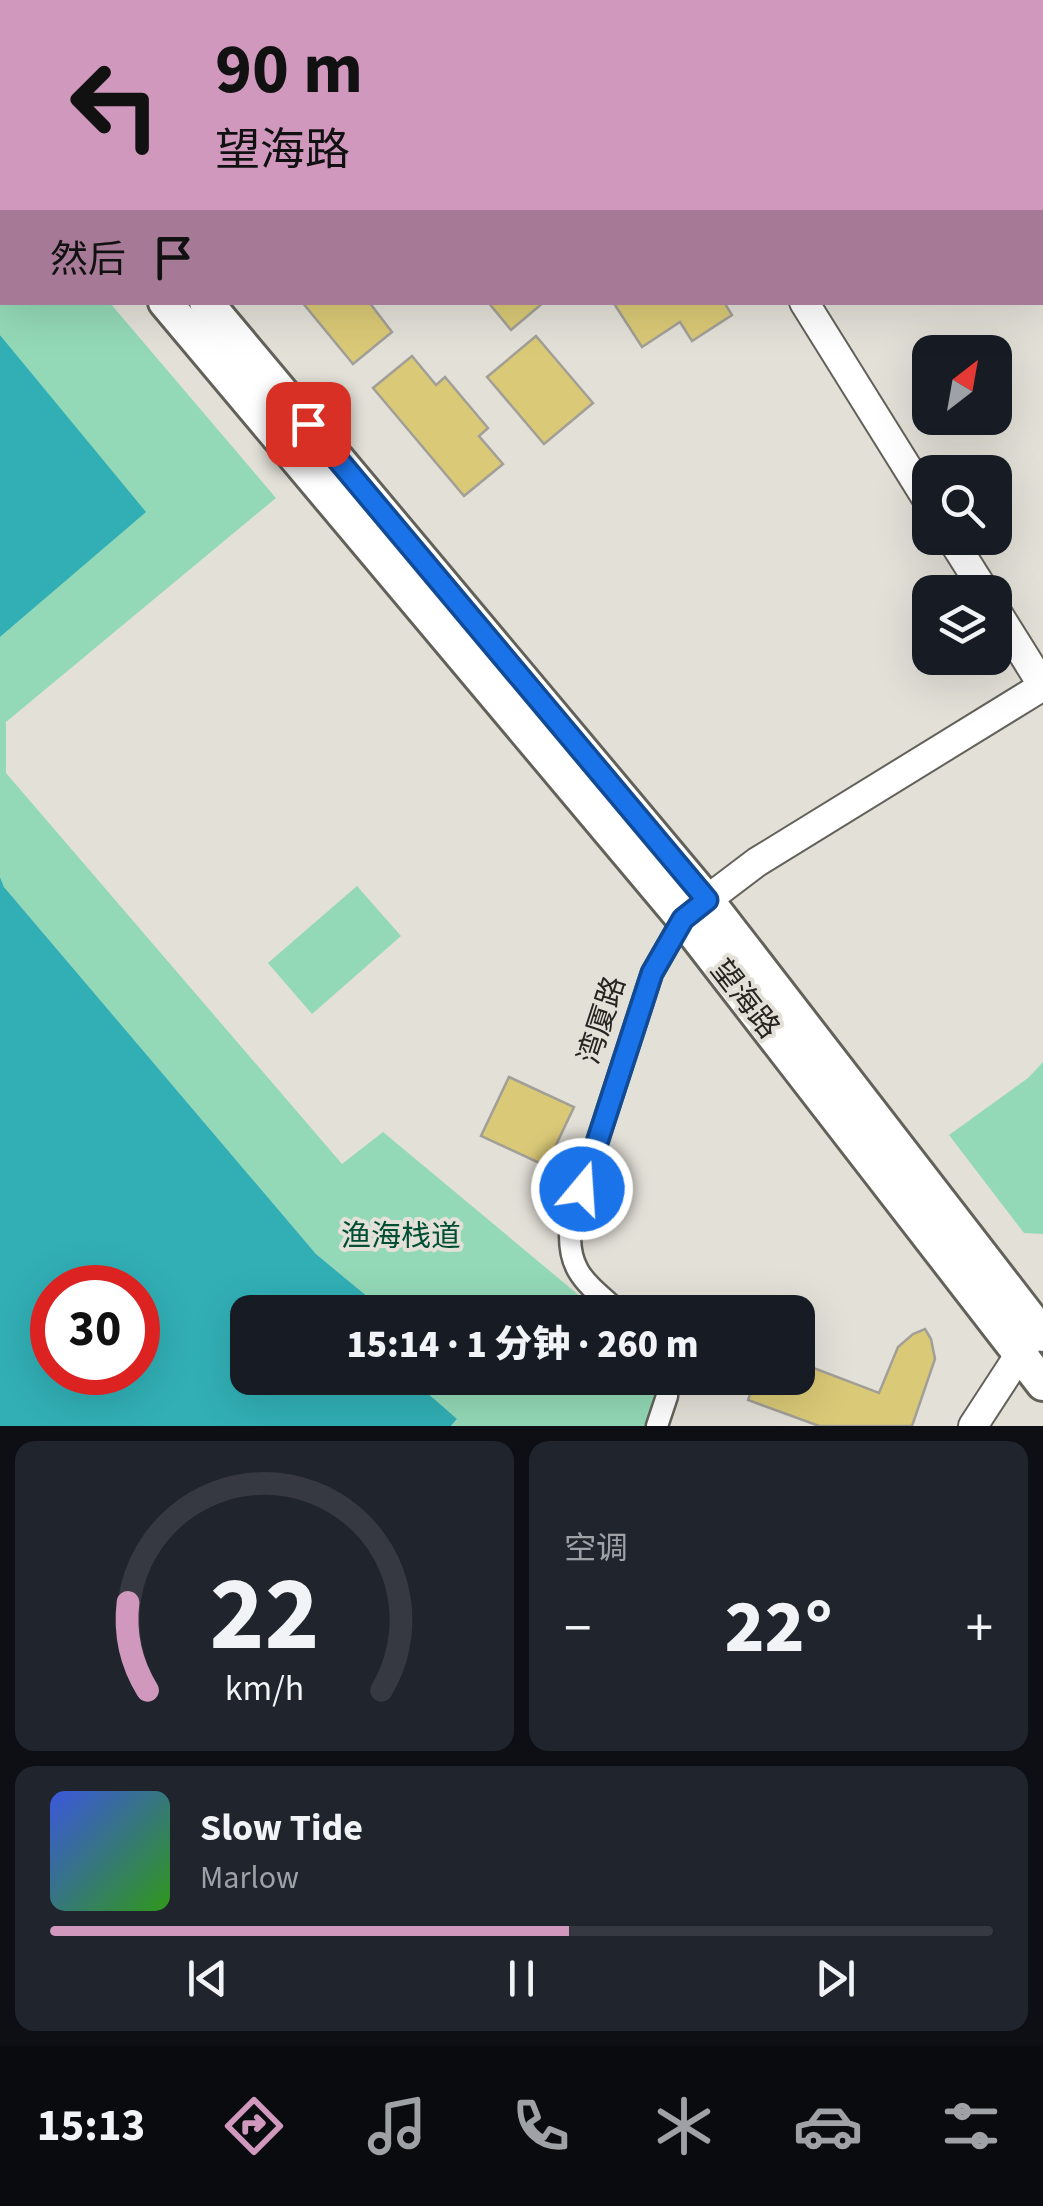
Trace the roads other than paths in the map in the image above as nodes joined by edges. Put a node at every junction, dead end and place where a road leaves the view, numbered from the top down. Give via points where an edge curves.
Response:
1 (168, 305) edge
2 (208, 305) edge
3 (806, 305) edge
4 (912, 475) edge
5 (1012, 636) edge
6 (1043, 686) edge
7 (695, 910) junction
8 (601, 1295) edge
9 (1037, 1335) edge
10 (1043, 1384) edge
11 (666, 1395) edge
12 (656, 1426) edge
13 (973, 1426) edge

1 - 7 main road, 望海路
2 - 7 main road, 望海路
3 - 4 street
5 - 6 street
6 - 7 street, 湾厦路 via 756,862
7 - 8 street, 湾厦路 via 645,990 571,1222 571,1261
7 - 9 main road, 望海路
9 - 10 main road, 望海路
9 - 13 street
11 - 12 street

